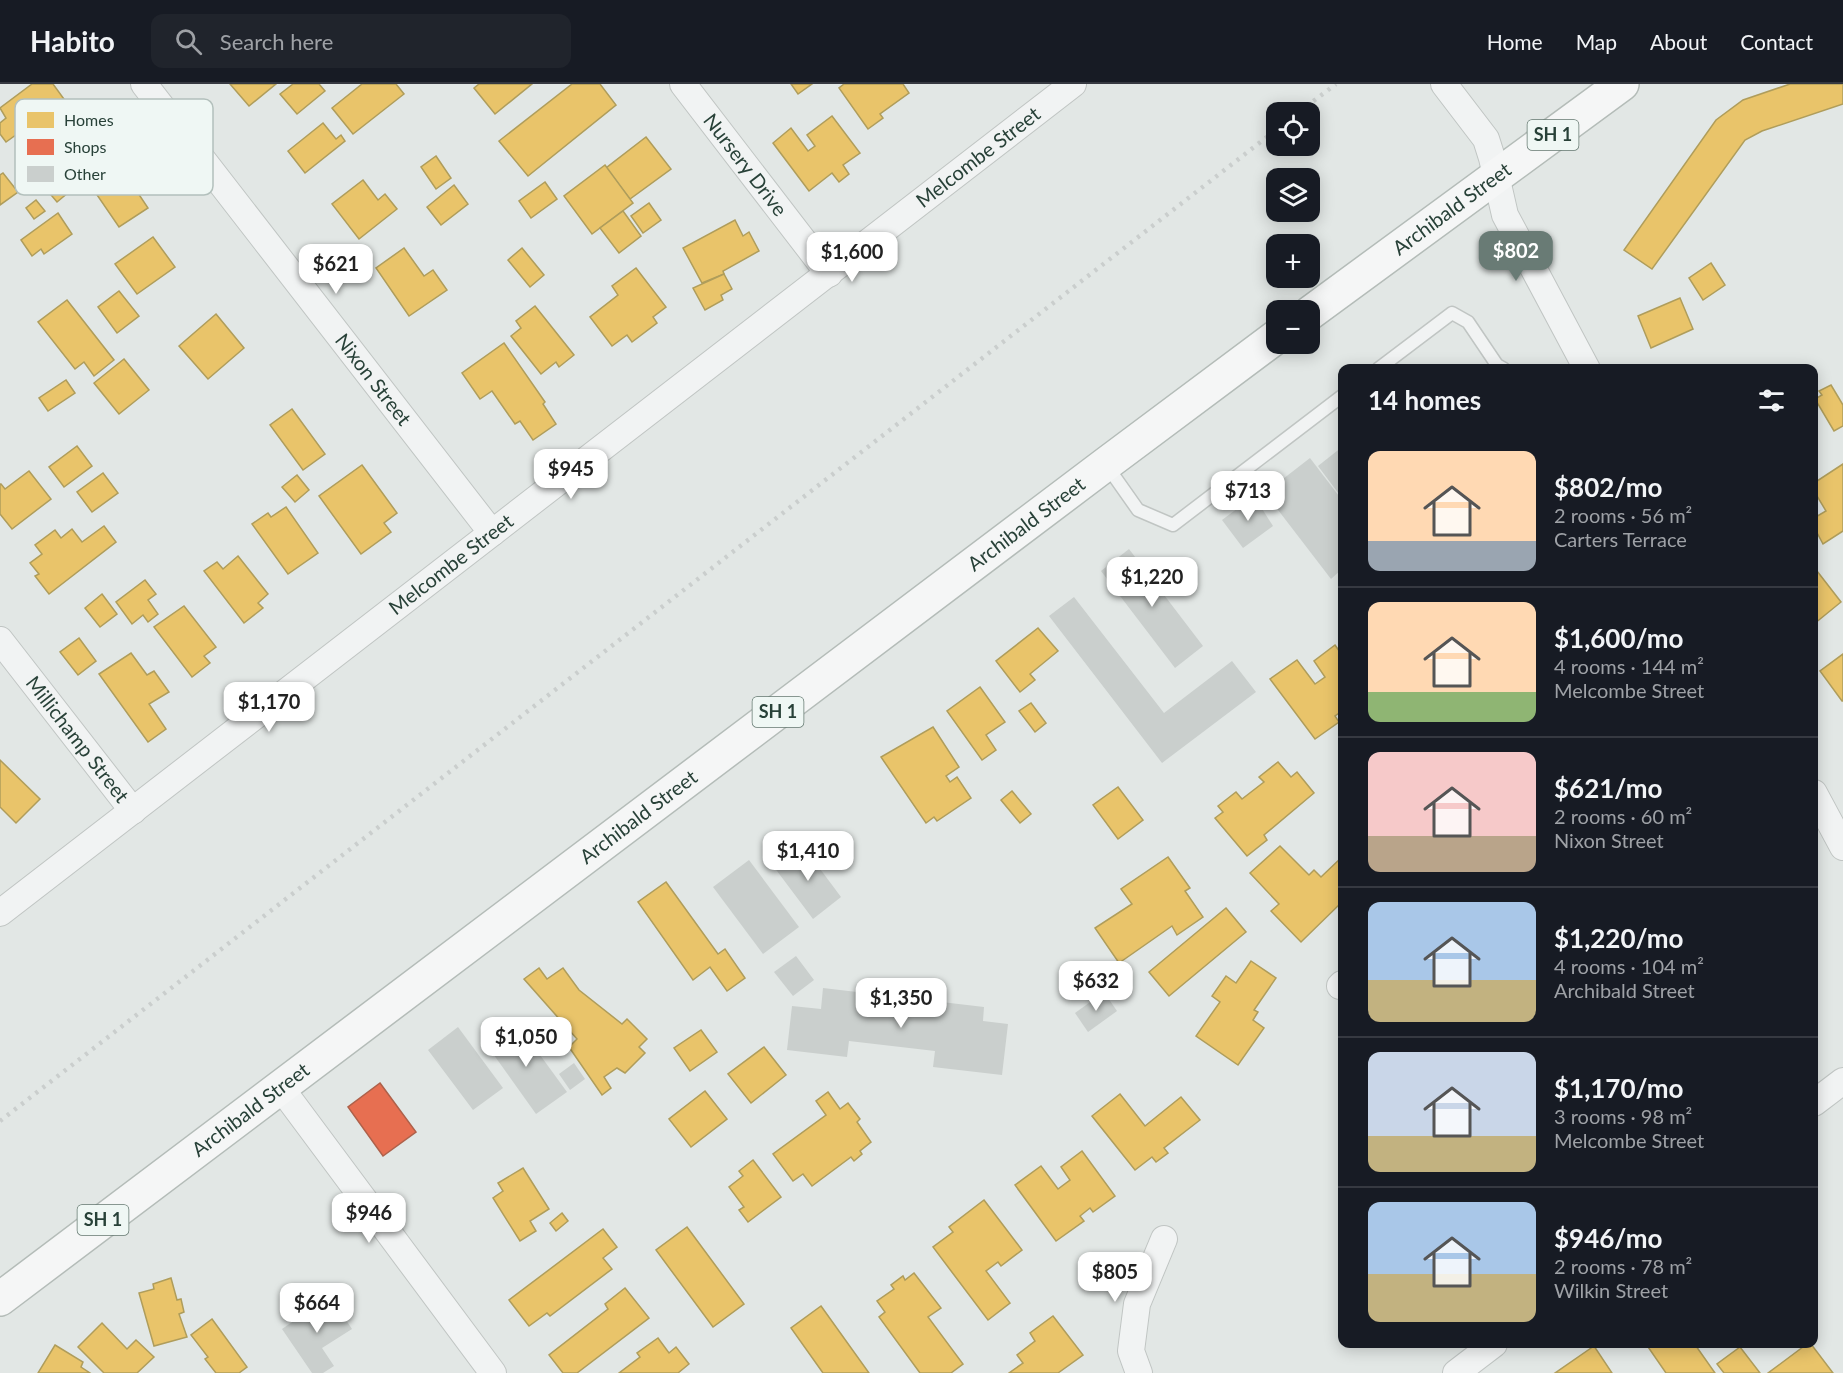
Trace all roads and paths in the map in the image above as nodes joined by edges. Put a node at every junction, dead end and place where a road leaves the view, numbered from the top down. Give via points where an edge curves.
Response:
1 (144, 84) edge
2 (683, 84) edge
3 (1073, 84) edge
4 (1444, 84) edge
5 (1622, 84) edge
6 (156, 99) edge
7 (213, 173) edge
8 (1495, 177) junction
9 (829, 274) junction
10 (1320, 306) edge
11 (1266, 344) edge
12 (1385, 364) edge
13 (1496, 364) edge
14 (1584, 364) edge
15 (1338, 399) edge
16 (1106, 464) junction
17 (492, 533) junction
18 (0, 640) edge
19 (1818, 801) edge
20 (133, 811) junction
21 (1843, 848) edge
22 (0, 914) edge
23 (1843, 1081) edge
24 (281, 1088) junction
25 (1818, 1100) edge
26 (1164, 1239) dead end
27 (0, 1299) edge
28 (1489, 1348) edge
29 (493, 1373) edge
30 (1138, 1373) edge
31 (1456, 1373) edge

1 - 6 street, Nixon Street
2 - 9 street, Nursery Drive
3 - 9 street, Melcombe Street
4 - 8 street via 1486,139
5 - 8 highway, Archibald Street / SH 1
7 - 17 street, Nixon Street
8 - 10 highway, Archibald Street / SH 1
8 - 14 street via 1505,215
9 - 17 street, Melcombe Street
11 - 16 highway, Archibald Street / SH 1
12 - 13 lane via 1452,313 1468,322
15 - 16 lane via 1173,525 1138,510
16 - 24 highway, Archibald Street / SH 1
17 - 20 street, Melcombe Street
18 - 20 street, Millichamp Street
19 - 21 street
20 - 22 street, Melcombe Street
23 - 25 street
24 - 27 highway, Archibald Street / SH 1
24 - 29 street
26 - 30 street via 1137,1304 1131,1351
28 - 31 street

